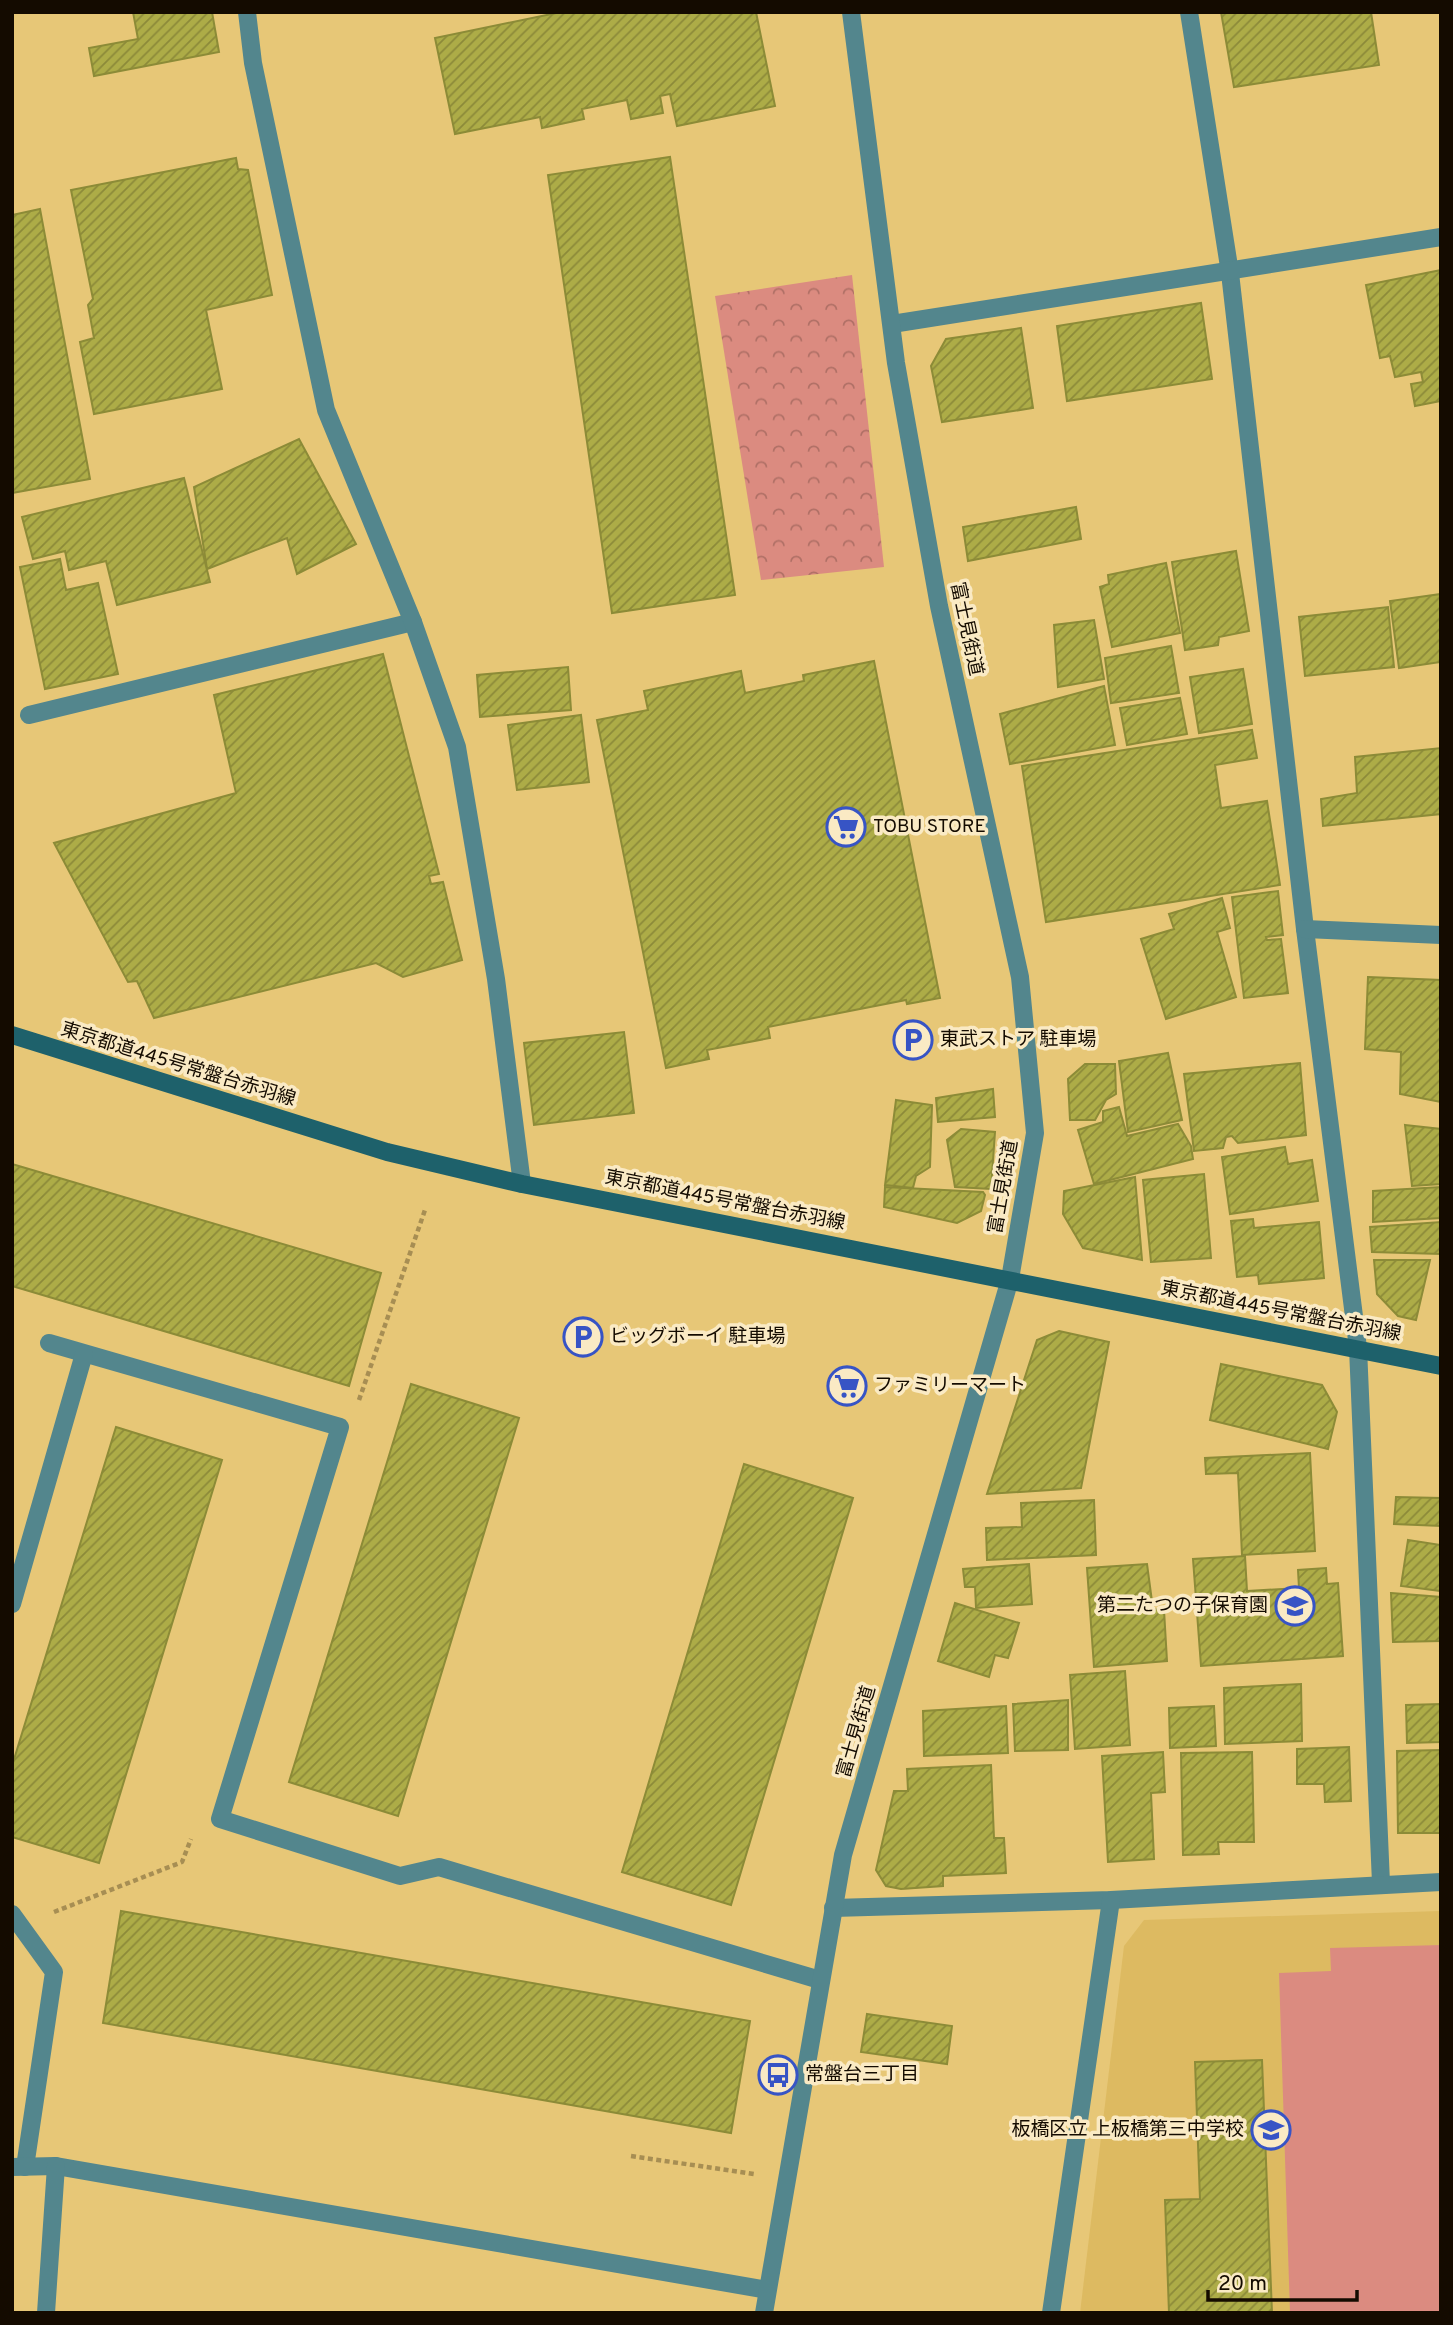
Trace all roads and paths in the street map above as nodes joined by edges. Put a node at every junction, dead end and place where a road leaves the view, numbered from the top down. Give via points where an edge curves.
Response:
1 (247, 12) edge
2 (850, 12) edge
3 (1189, 12) edge
4 (1441, 237) edge
5 (1230, 273) junction
6 (892, 324) junction
7 (413, 622) junction
8 (29, 715) dead end
9 (1306, 929) junction
10 (1441, 935) edge
11 (12, 1035) edge
12 (522, 1184) junction
13 (425, 1210) dead end
14 (1010, 1279) junction
15 (49, 1343) dead end
16 (1358, 1348) junction
17 (85, 1354) junction
18 (1441, 1366) edge
19 (340, 1427) junction
20 (12, 1604) edge
21 (193, 1831) dead end
22 (1441, 1882) edge
23 (1381, 1883) junction
24 (1111, 1900) junction
25 (834, 1908) junction
26 (16, 1919) edge
27 (820, 1980) junction
28 (631, 2156) dead end
29 (56, 2166) junction
30 (19, 2167) edge
31 (754, 2174) dead end
32 (767, 2290) junction
33 (46, 2313) edge
34 (764, 2313) edge
35 (1051, 2313) edge

1 - 7 street via 253,63 326,410
2 - 6 street, 富士見街道
3 - 5 street
4 - 5 street
5 - 6 street
5 - 9 street
6 - 14 street, 富士見街道 via 939,606 1020,977 1035,1133
7 - 8 street
7 - 12 street via 457,747 496,979
9 - 10 street
9 - 16 street
11 - 12 main road, 東京都道445号常盤台赤羽線 via 387,1152
12 - 14 main road, 東京都道445号常盤台赤羽線
13 - 19 path via 360,1398
14 - 16 main road, 東京都道445号常盤台赤羽線
14 - 25 street, 富士見街道 via 843,1856
15 - 17 street
16 - 18 main road, 東京都道445号常盤台赤羽線
16 - 23 street
17 - 19 street
17 - 20 street
19 - 27 street via 220,1819 400,1876 439,1867
21 - 26 path via 183,1862
22 - 23 street
23 - 24 street
24 - 25 street
24 - 35 street
25 - 27 street, 富士見街道
26 - 30 street via 54,1972
27 - 32 street, 富士見街道
28 - 31 path
29 - 30 street
29 - 32 street
29 - 33 street
32 - 34 street, 富士見街道

